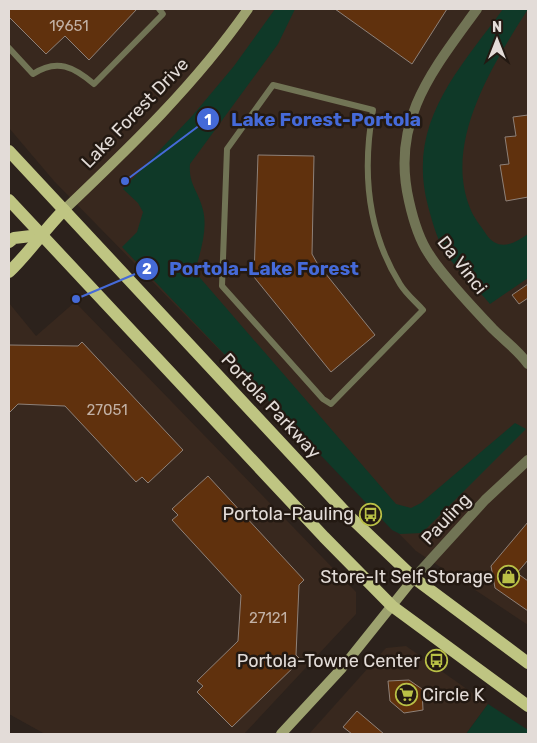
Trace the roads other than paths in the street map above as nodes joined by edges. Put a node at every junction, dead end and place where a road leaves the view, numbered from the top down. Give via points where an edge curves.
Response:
1 (159, 9) edge
2 (477, 9) edge
3 (243, 11) edge
4 (9, 48) edge
5 (9, 151) edge
6 (9, 200) edge
7 (64, 210) junction
8 (40, 235) junction
9 (9, 242) edge
10 (9, 272) edge
11 (423, 310) joint
12 (528, 364) edge
13 (528, 460) edge
14 (414, 578) junction
15 (392, 606) junction
16 (528, 663) edge
17 (528, 706) edge
18 (281, 734) edge

1 - 4 lane via 163,14 94,84 64,64 41,68 33,74
2 - 12 street, Da Vinci via 434,69 411,113 403,151 404,179 414,223 429,254 493,329
3 - 7 main road, Lake Forest Drive via 201,71 153,124
5 - 7 main road, Portola Parkway
6 - 8 main road
7 - 8 main road, Lake Forest Drive
7 - 14 main road, Portola Parkway via 348,515
8 - 9 main road via 14,238
8 - 10 main road, Lake Forest Drive via 29,253
8 - 15 main road
11 - 11 lane via 331,404 222,286 227,149 273,85 373,110 367,143 367,186 372,220 401,286
13 - 14 street, Pauling
14 - 15 main road, Pauling
14 - 16 main road, Portola Parkway
15 - 17 main road
15 - 18 main road, Pauling via 342,668

